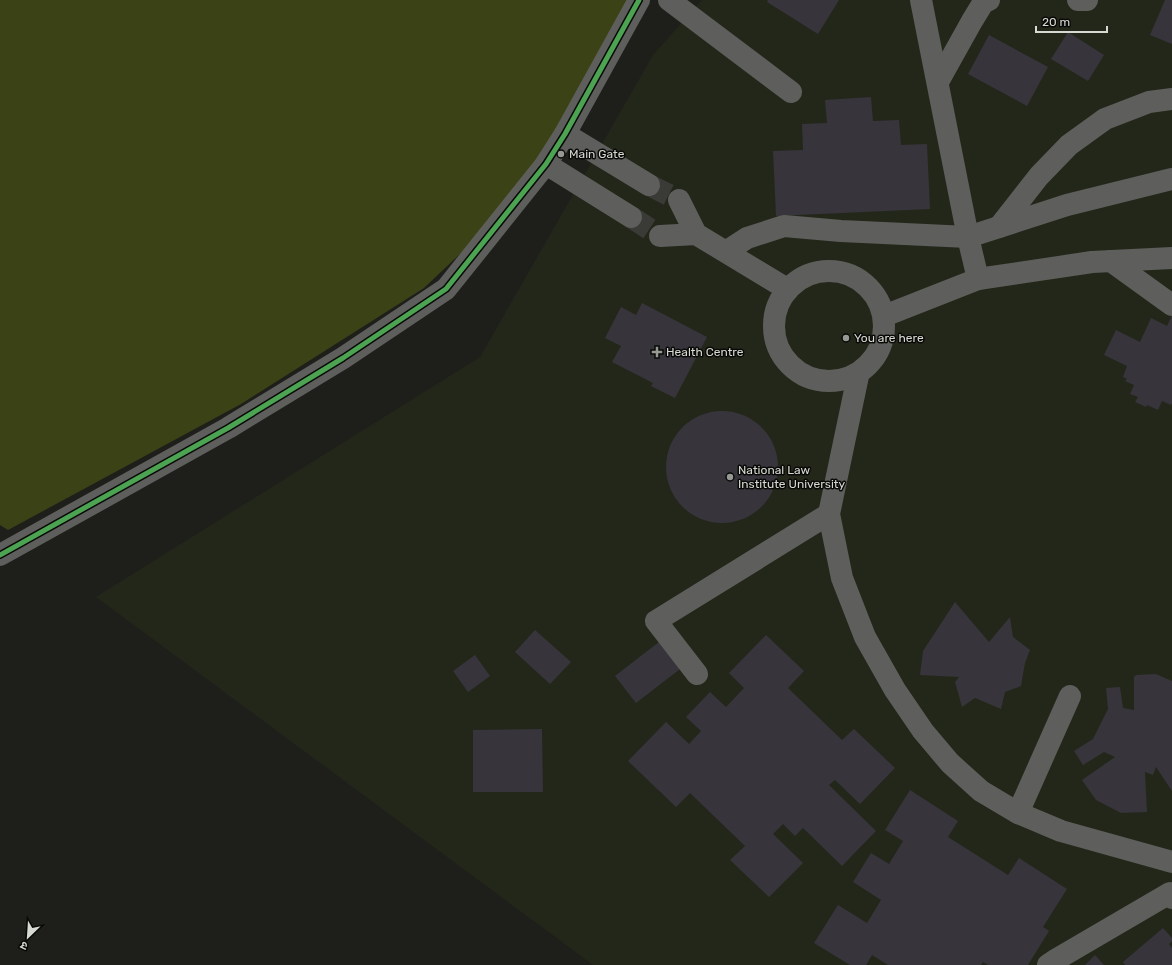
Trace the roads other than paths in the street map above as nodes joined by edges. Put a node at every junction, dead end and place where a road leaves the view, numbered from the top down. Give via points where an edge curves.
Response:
1 (639, 0) edge
2 (669, 0) edge
3 (921, 0) edge
4 (1078, 0) edge
5 (1087, 0) edge
6 (985, 1) edge
7 (938, 82) junction
8 (791, 92) dead end
9 (1172, 99) edge
10 (565, 134) junction
11 (546, 164) junction
12 (1172, 179) edge
13 (649, 185) tunnel mouth
14 (679, 200) tunnel mouth
15 (631, 217) tunnel mouth
16 (999, 227) junction
17 (696, 234) junction
18 (660, 236) tunnel mouth
19 (968, 237) junction
20 (727, 252) junction
21 (1172, 258) edge
22 (1111, 261) junction
23 (978, 279) junction
24 (787, 289) junction
25 (1172, 305) edge
26 (884, 316) junction
27 (858, 376) junction
28 (829, 514) junction
29 (0, 555) edge
30 (697, 674) dead end
31 (1070, 696) dead end
32 (1018, 814) junction
33 (1172, 862) edge
34 (1171, 893) edge
35 (1048, 965) edge

1 - 10 street
2 - 8 street
3 - 7 street
4 - 5 street
6 - 7 street
7 - 19 street
9 - 16 street via 1149,102 1105,120 1069,145 1039,176
10 - 11 street
10 - 13 street
11 - 15 street
11 - 29 street via 446,289 343,358 228,428
12 - 16 street via 1067,205
14 - 17 street
16 - 19 street
17 - 18 street
17 - 20 street
19 - 20 street via 784,226 747,238
19 - 23 street
20 - 24 street
21 - 22 street
22 - 23 street
22 - 25 street
23 - 26 street
24 - 26 street via 810,273 840,271 854,276 867,285 877,296
24 - 27 street via 775,313 774,327 781,353 789,364 799,372 828,381
26 - 27 street via 884,339 878,353
27 - 28 street
28 - 30 street via 656,621
28 - 32 street via 842,578 865,637 895,690 923,731 950,763 981,790
31 - 32 street
32 - 33 street via 1061,831
34 - 35 street

